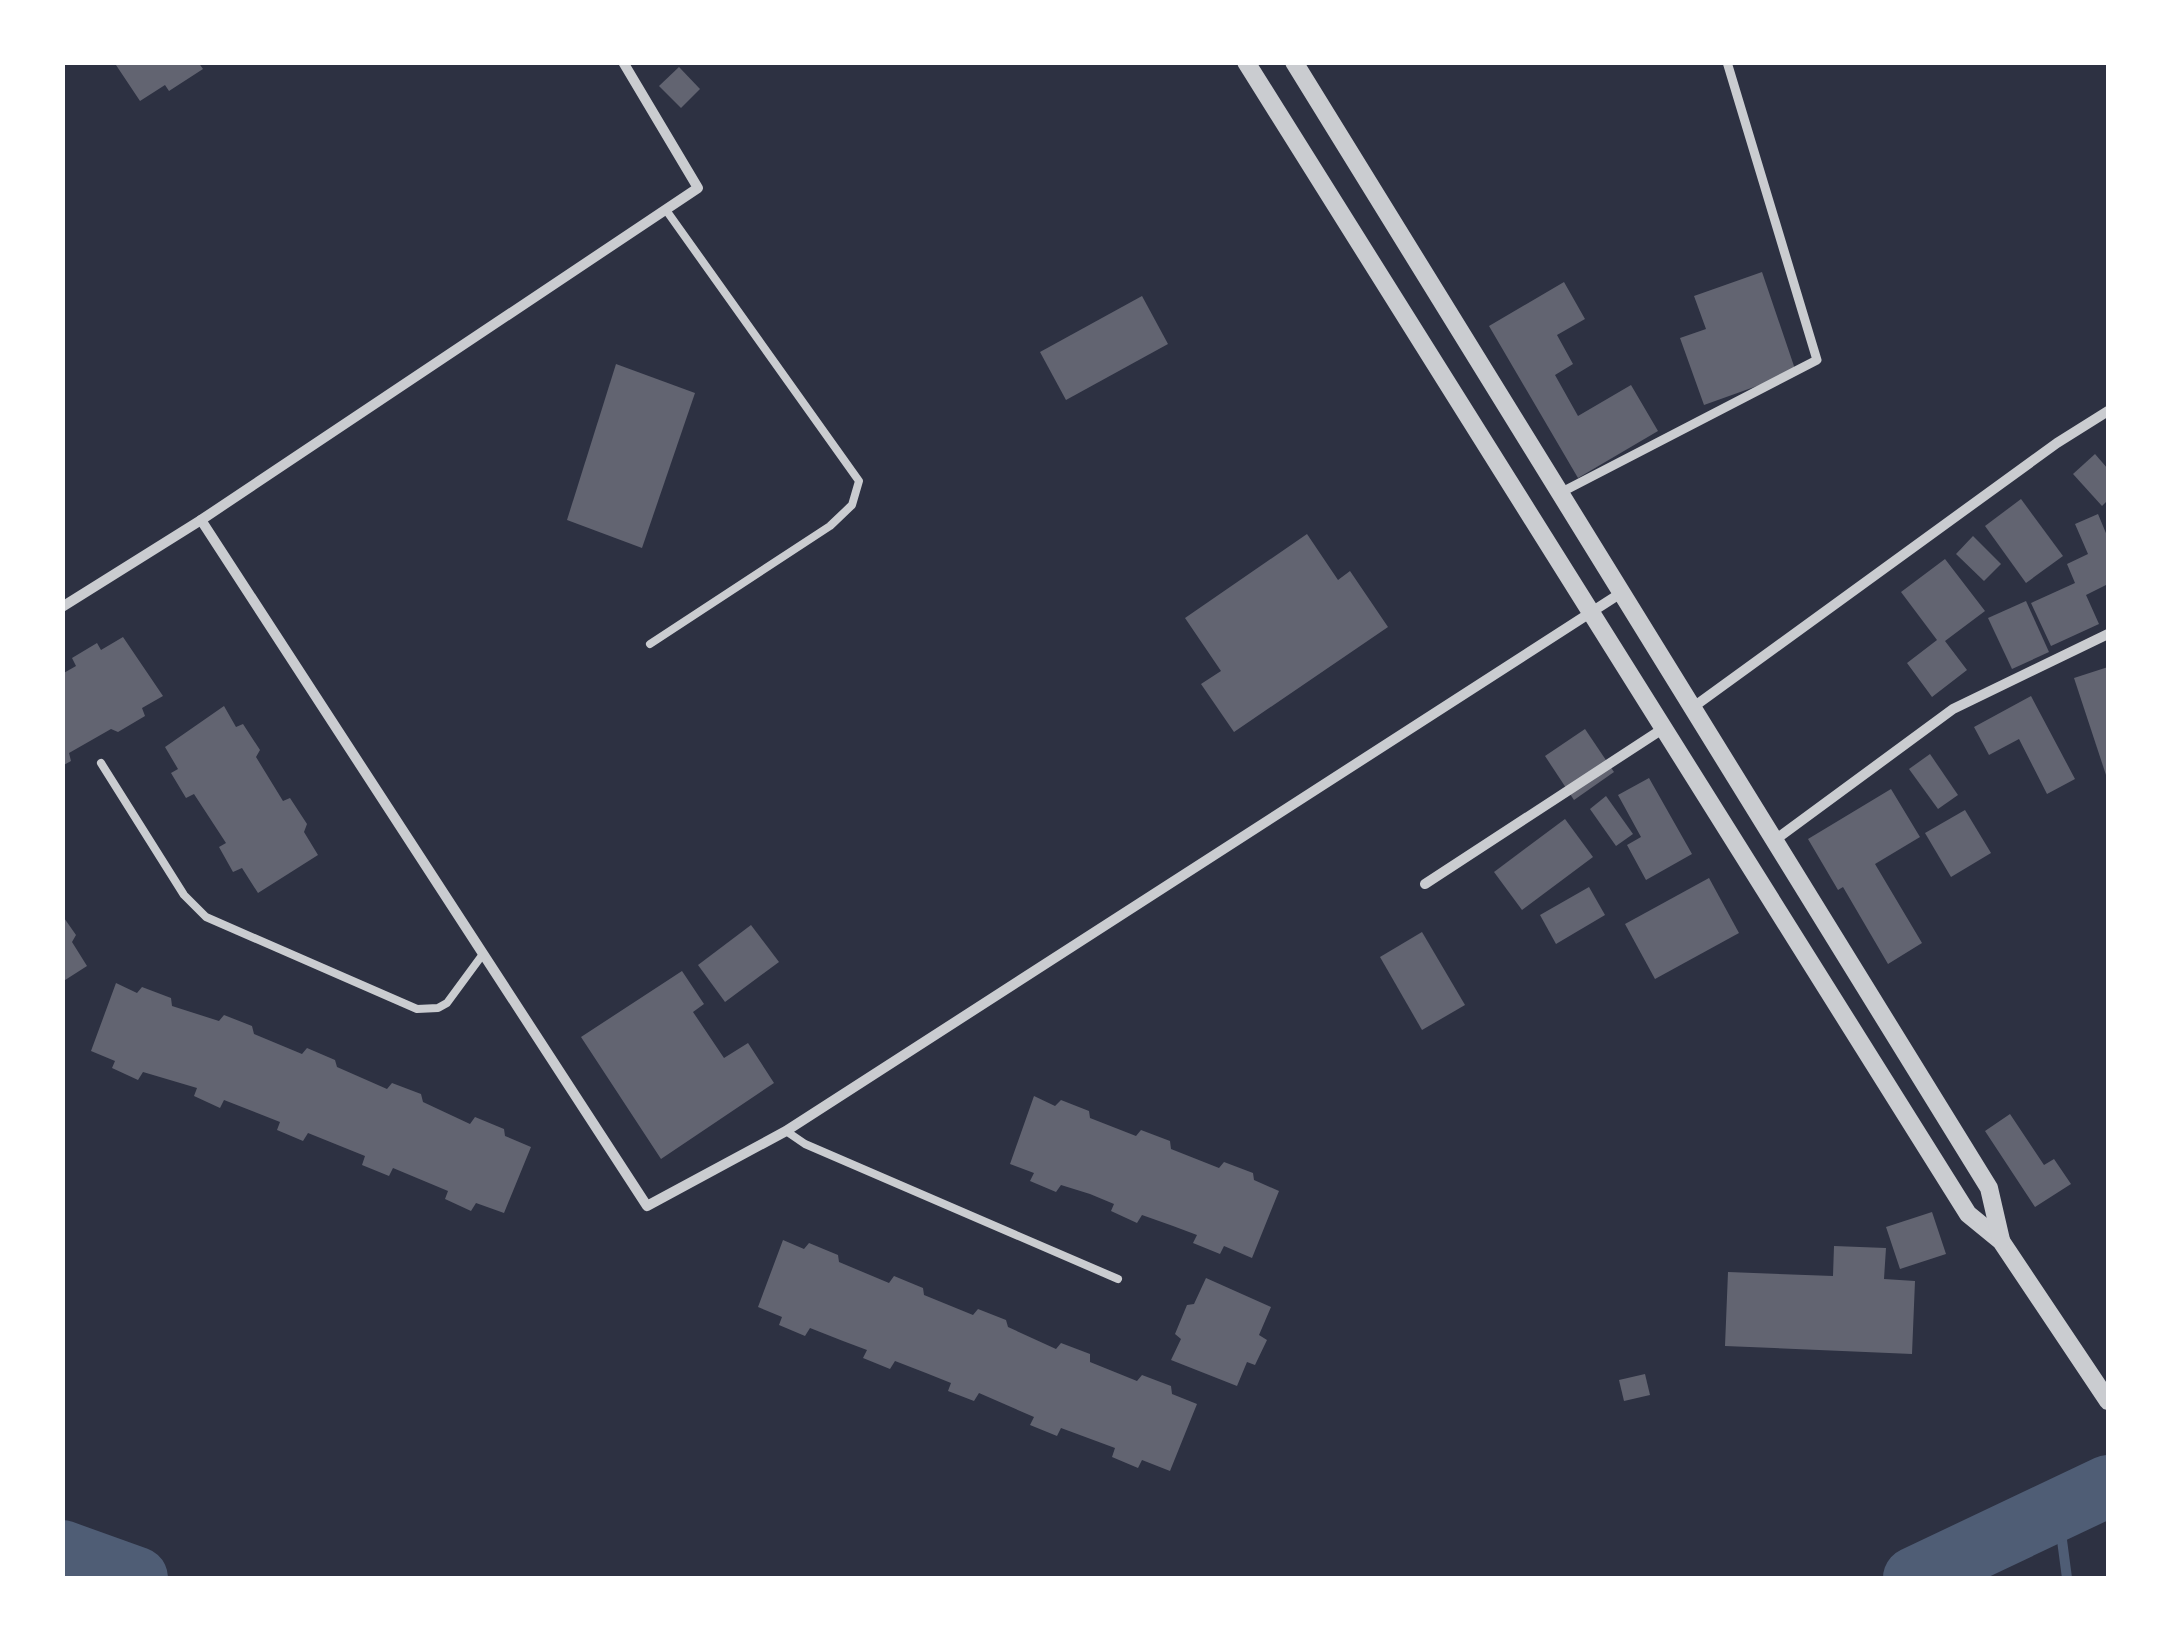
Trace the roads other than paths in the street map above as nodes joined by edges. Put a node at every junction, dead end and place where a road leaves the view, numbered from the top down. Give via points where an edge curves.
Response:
1 (622, 62) edge
2 (1246, 62) edge
3 (1294, 62) edge
4 (1727, 62) edge
5 (666, 210) junction
6 (2108, 410) edge
7 (1560, 493) junction
8 (201, 520) junction
9 (1621, 593) junction
10 (62, 607) edge
11 (1592, 614) junction
12 (2108, 634) edge
13 (650, 644) dead end
14 (1692, 708) junction
15 (1664, 728) junction
16 (101, 763) dead end
17 (1775, 840) junction
18 (1425, 884) dead end
19 (483, 954) junction
20 (786, 1130) junction
21 (2001, 1241) junction
22 (1118, 1280) dead end
23 (2108, 1400) edge

1 - 5 street via 698,188
2 - 11 street
3 - 7 street
4 - 7 street via 1817,360
5 - 8 street
5 - 13 lane via 860,481 852,505 830,526
6 - 14 street
7 - 9 street
8 - 10 street
8 - 19 street
9 - 11 street
9 - 14 street
11 - 15 street
11 - 20 street
12 - 17 street via 1953,709
14 - 17 street
15 - 18 street
15 - 21 street via 1968,1214
16 - 19 lane via 184,895 206,917 417,1009 447,1004
17 - 21 street via 1989,1188
19 - 20 street via 648,1206
20 - 22 lane
21 - 23 street

